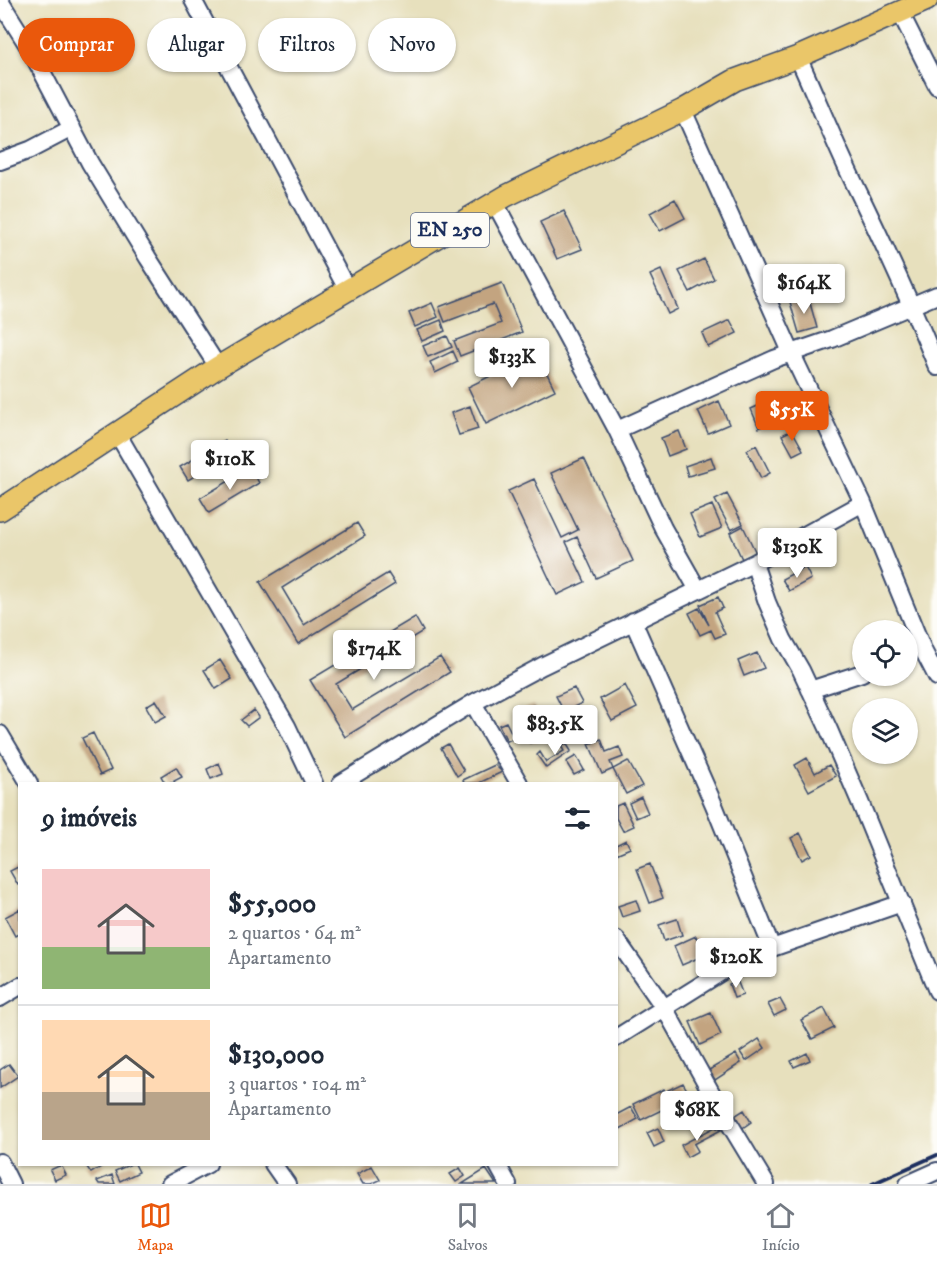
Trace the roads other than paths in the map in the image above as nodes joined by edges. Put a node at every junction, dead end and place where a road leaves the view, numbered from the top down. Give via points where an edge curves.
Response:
1 (193, 0) edge
2 (927, 0) edge
3 (0, 1) edge
4 (900, 12) junction
5 (798, 57) junction
6 (937, 86) edge
7 (683, 110) junction
8 (72, 128) junction
9 (0, 160) edge
10 (495, 203) junction
11 (347, 289) junction
12 (937, 295) edge
13 (912, 306) junction
14 (791, 352) junction
15 (218, 367) junction
16 (937, 367) edge
17 (617, 430) junction
18 (117, 433) junction
19 (863, 503) junction
20 (0, 510) edge
21 (754, 562) junction
22 (698, 590) junction
23 (633, 621) junction
24 (924, 652) junction
25 (918, 654) edge
26 (852, 676) edge
27 (937, 676) edge
28 (810, 690) junction
29 (473, 703) junction
30 (0, 734) edge
31 (28, 782) edge
32 (314, 782) edge
33 (343, 782) edge
34 (518, 782) edge
35 (902, 903) junction
36 (618, 942) edge
37 (772, 948) junction
38 (18, 987) edge
39 (937, 991) edge
40 (0, 998) edge
41 (665, 1009) junction
42 (618, 1037) edge
43 (0, 1161) edge
44 (204, 1166) edge
45 (274, 1166) edge
46 (498, 1166) edge
47 (937, 1171) edge
48 (11, 1184) edge
49 (170, 1184) edge
50 (287, 1184) edge
51 (508, 1184) edge
52 (766, 1184) edge
53 (908, 1184) edge

1 - 11 street
2 - 4 main road, EN 250
3 - 8 street
4 - 5 main road, EN 250
4 - 6 street
5 - 7 main road, EN 250 via 735,80
5 - 13 street
7 - 10 main road, EN 250
7 - 14 street
8 - 9 street via 30,150
8 - 15 street
10 - 11 main road, EN 250
10 - 17 street
11 - 15 main road, EN 250
12 - 13 street
13 - 14 street
13 - 16 street
14 - 17 street
14 - 19 street
15 - 18 main road, EN 250
17 - 22 street via 663,528
18 - 20 main road, EN 250
18 - 32 street via 286,726
19 - 21 street
19 - 24 street
21 - 22 street
21 - 28 street via 767,602
22 - 23 street
23 - 29 street
23 - 37 street
24 - 25 street
24 - 27 street
26 - 28 street
28 - 35 street
29 - 33 street
29 - 34 street
30 - 31 street
35 - 37 street
35 - 39 street
36 - 41 street
37 - 41 street via 723,971
38 - 40 street
41 - 42 street
41 - 52 street
43 - 48 street
44 - 49 street
45 - 50 street
46 - 51 street
47 - 53 street

